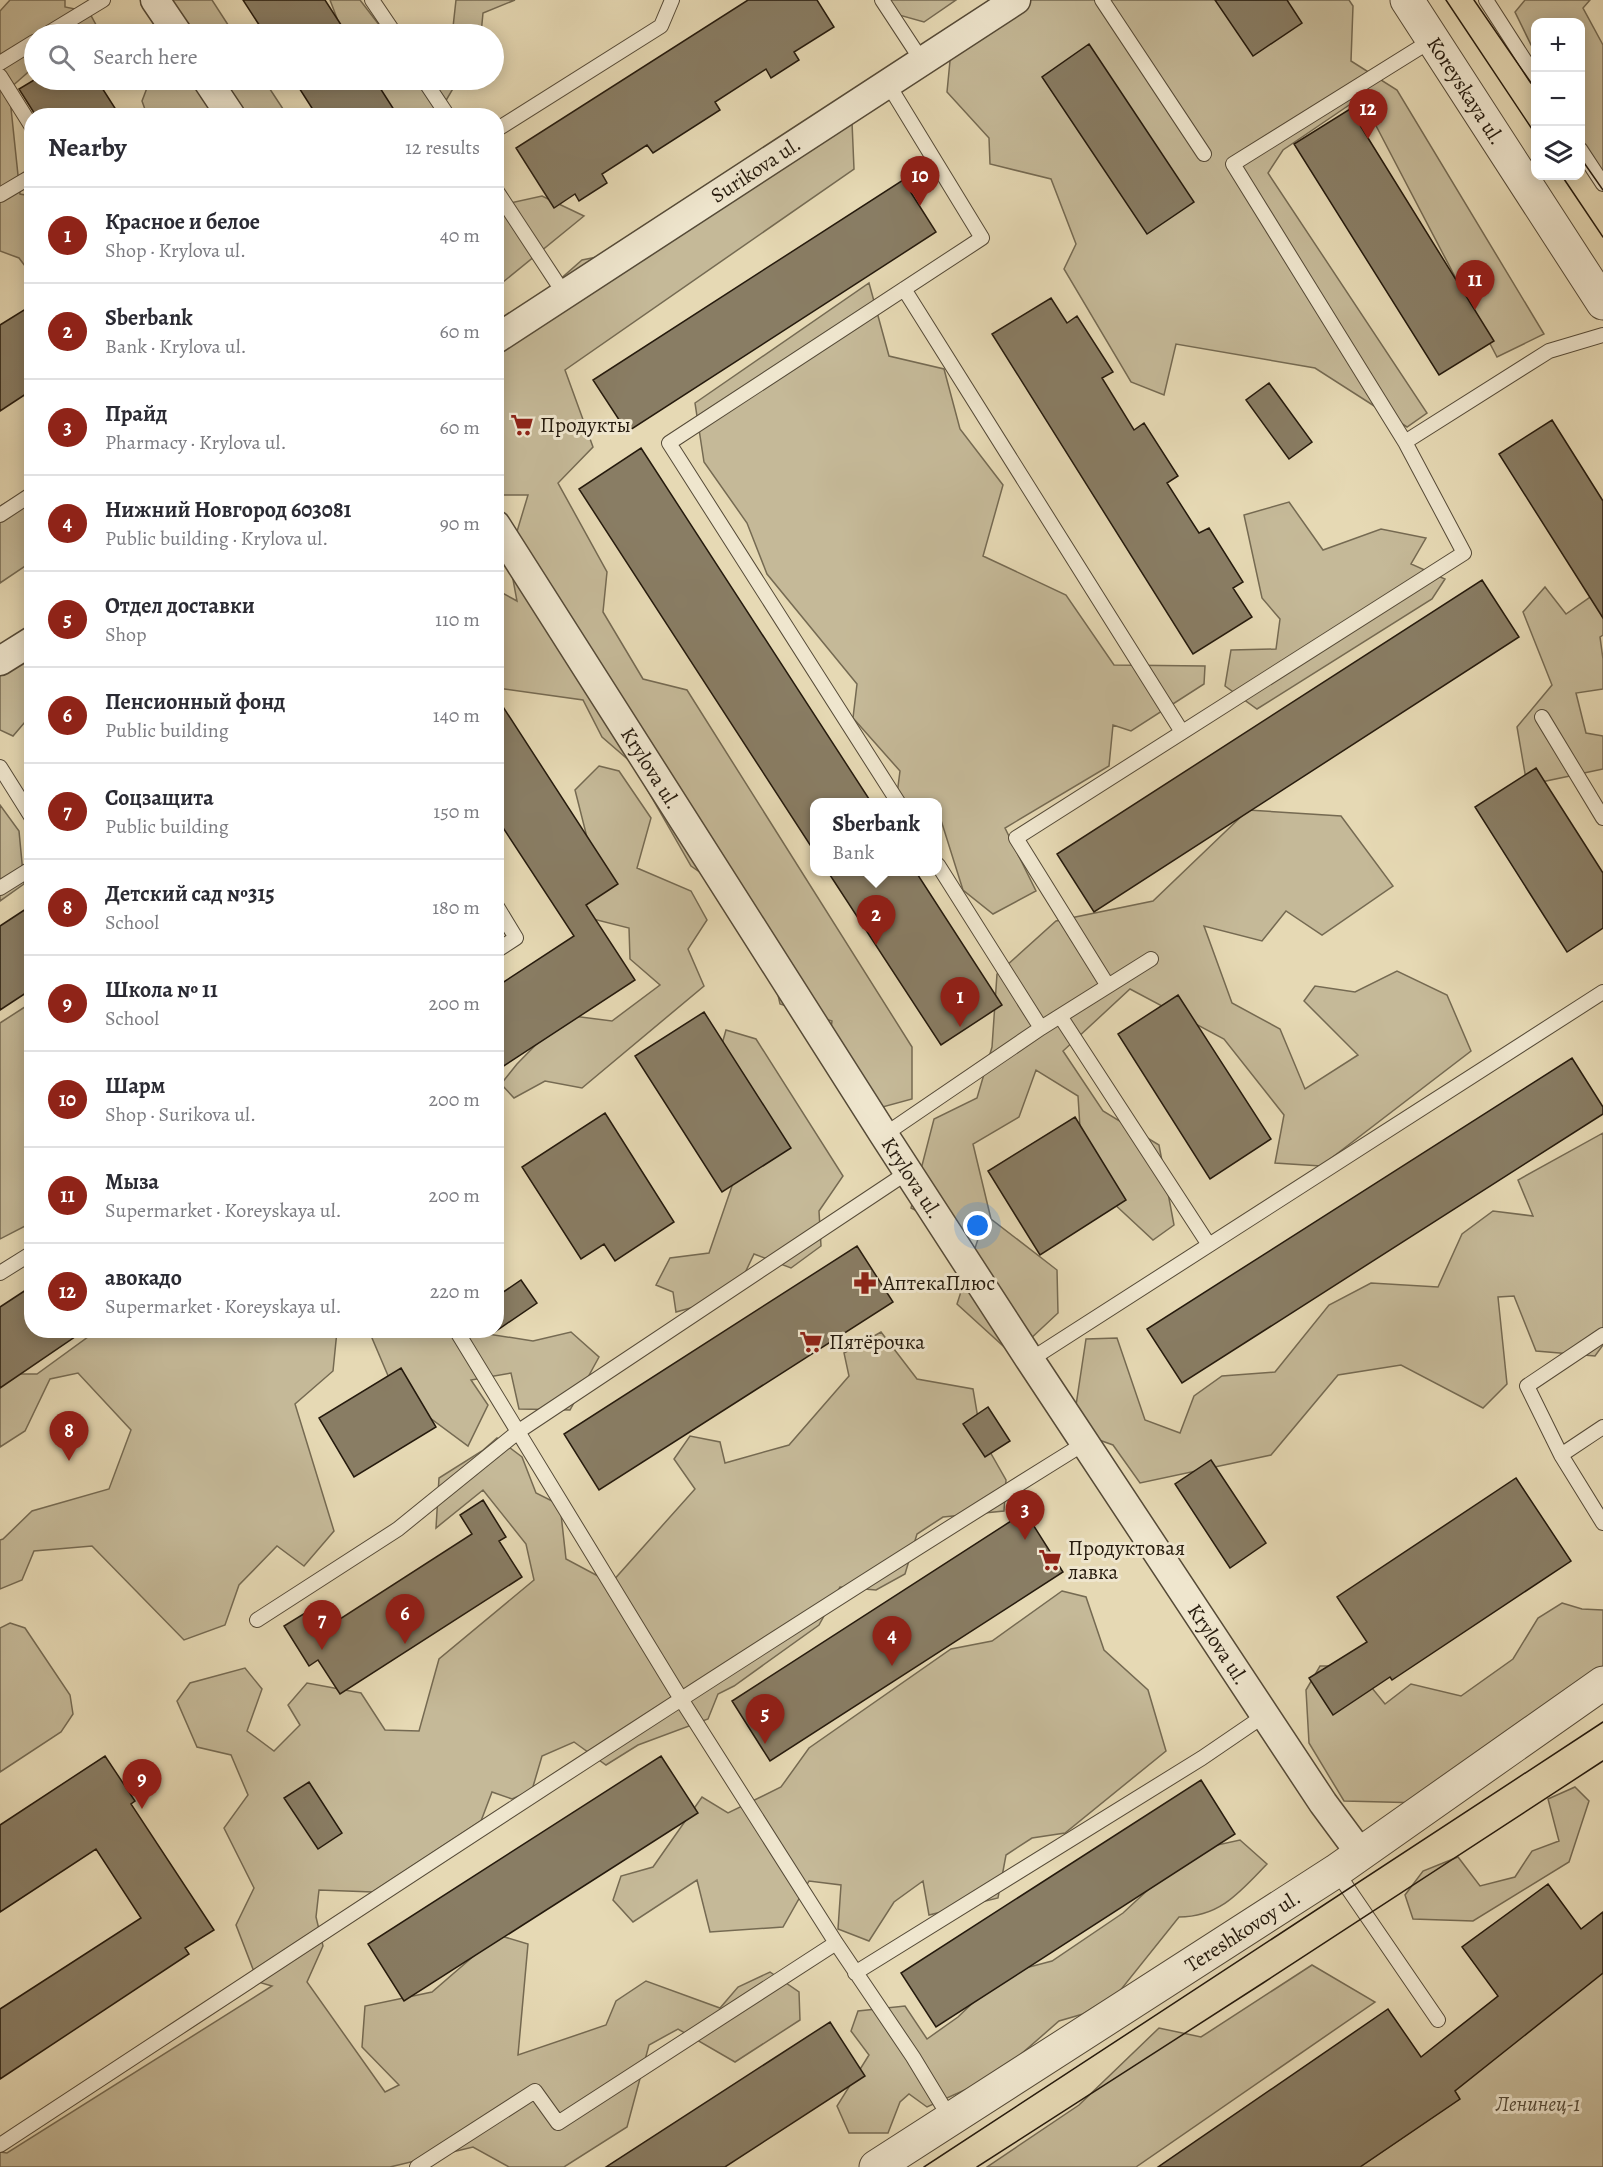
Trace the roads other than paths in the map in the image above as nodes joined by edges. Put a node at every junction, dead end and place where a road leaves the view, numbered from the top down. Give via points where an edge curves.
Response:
1 (103, 0) edge
2 (155, 0) edge
3 (372, 0) edge
4 (672, 0) edge
5 (882, 0) edge
6 (1016, 0) edge
7 (1102, 0) edge
8 (1407, 0) edge
9 (1486, 0) edge
10 (63, 24) edge
11 (171, 24) edge
12 (388, 24) edge
13 (1432, 40) junction
14 (24, 48) edge
15 (922, 61) junction
16 (0, 63) edge
17 (1532, 72) edge
18 (0, 76) edge
19 (888, 84) junction
20 (214, 90) edge
21 (431, 90) edge
22 (226, 108) edge
23 (443, 108) edge
24 (24, 114) edge
25 (504, 125) edge
26 (1204, 154) dead end
27 (1585, 155) edge
28 (24, 181) edge
29 (1603, 184) edge
30 (0, 195) edge
31 (504, 202) edge
32 (904, 289) junction
33 (565, 295) junction
34 (1603, 303) edge
35 (504, 334) edge
36 (1603, 335) edge
37 (1405, 442) junction
38 (24, 499) edge
39 (0, 515) edge
40 (504, 538) edge
41 (24, 646) edge
42 (0, 662) edge
43 (1542, 717) dead end
44 (1182, 732) junction
45 (0, 767) edge
46 (895, 798) edge
47 (24, 805) edge
48 (1603, 818) edge
49 (942, 871) edge
50 (24, 873) edge
51 (0, 888) edge
52 (504, 918) edge
53 (504, 946) edge
54 (1151, 959) dead end
55 (1108, 986) junction
56 (1603, 992) edge
57 (1060, 1016) junction
58 (1041, 1028) junction
59 (884, 1135) junction
60 (908, 1172) junction
61 (1209, 1245) junction
62 (24, 1258) edge
63 (0, 1273) edge
64 (1603, 1335) edge
65 (461, 1338) edge
66 (1030, 1360) junction
67 (1603, 1427) edge
68 (519, 1431) junction
69 (1085, 1443) junction
70 (1562, 1455) junction
71 (1603, 1523) edge
72 (257, 1620) dead end
73 (1603, 1683) edge
74 (681, 1699) junction
75 (1265, 1715) junction
76 (1348, 1862) junction
77 (836, 1943) junction
78 (855, 1973) junction
79 (1438, 2020) dead end
80 (950, 2118) junction
81 (0, 2145) edge
82 (417, 2167) edge
83 (876, 2167) edge

1 - 10 lane
2 - 11 street
3 - 12 lane
4 - 25 lane via 661,26
5 - 15 lane
6 - 15 street, Surikova ul.
7 - 26 lane
8 - 13 street, Koreyskaya ul.
9 - 17 lane
13 - 34 street, Koreyskaya ul.
13 - 37 lane via 1233,164
14 - 16 lane
15 - 19 street, Surikova ul.
18 - 24 lane
19 - 32 lane via 982,238
19 - 33 street, Surikova ul.
20 - 22 street
21 - 23 lane
27 - 29 lane
28 - 30 lane
31 - 33 lane
32 - 44 lane
32 - 46 lane via 669,443
33 - 35 street, Surikova ul.
36 - 37 lane via 1549,351
37 - 44 lane via 1464,553
38 - 39 lane
40 - 59 street, Krylova ul.
41 - 42 street
43 - 48 lane
44 - 55 lane via 1016,838
45 - 47 lane
49 - 58 lane
50 - 51 lane
52 - 53 lane via 516,938
54 - 55 lane
55 - 57 lane
56 - 61 lane
57 - 58 lane
57 - 61 lane
58 - 59 lane
59 - 60 street, Krylova ul.
60 - 66 street, Krylova ul.
60 - 68 lane
61 - 66 lane
62 - 63 lane
64 - 70 lane via 1527,1386
65 - 68 lane
66 - 69 street, Krylova ul.
67 - 70 lane
68 - 72 lane via 398,1529
68 - 74 lane
69 - 74 lane
69 - 75 street, Krylova ul.
70 - 71 lane
73 - 76 street, Tereshkovoy ul.
74 - 77 lane
74 - 81 lane
75 - 76 street, Krylova ul. via 1323,1803
75 - 78 lane
76 - 79 lane
76 - 80 street, Tereshkovoy ul.
77 - 78 lane
77 - 82 lane via 558,2124 535,2091
78 - 80 lane
80 - 83 street, Tereshkovoy ul.

